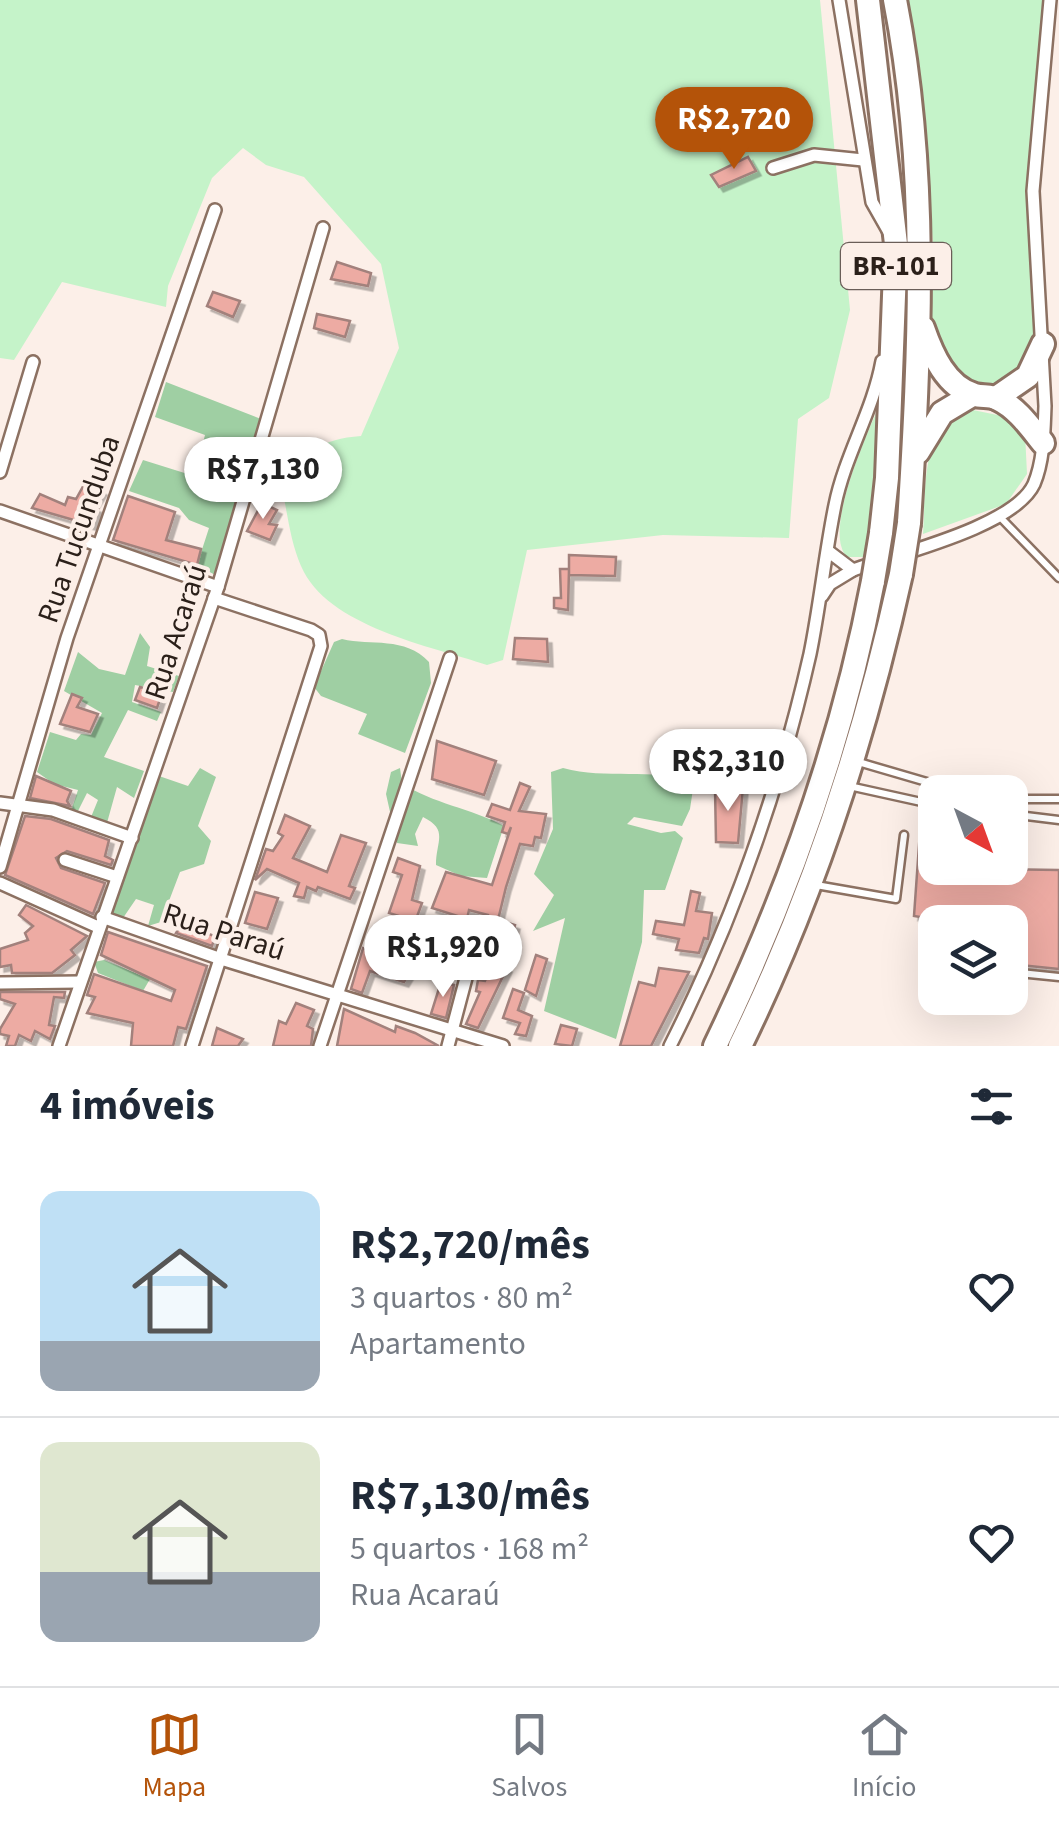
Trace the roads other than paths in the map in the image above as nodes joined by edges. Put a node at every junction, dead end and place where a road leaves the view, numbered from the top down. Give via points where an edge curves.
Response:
1 (839, 0) edge
2 (868, 0) edge
3 (894, 0) edge
4 (1050, 0) edge
5 (863, 160) junction
6 (773, 168) dead end
7 (215, 210) dead end
8 (323, 228) dead end
9 (896, 244) junction
10 (894, 296) junction
11 (920, 320) junction
12 (1044, 344) junction
13 (32, 362) dead end
14 (984, 396) junction
15 (1043, 442) junction
16 (914, 459) junction
17 (0, 472) edge
18 (0, 512) edge
19 (1000, 516) junction
20 (99, 546) junction
21 (828, 551) junction
22 (863, 576) junction
23 (1059, 578) edge
24 (216, 592) junction
25 (819, 599) junction
26 (450, 658) dead end
27 (854, 760) junction
28 (918, 779) edge
29 (846, 785) junction
30 (1028, 798) edge
31 (1059, 799) edge
32 (918, 801) edge
33 (0, 803) edge
34 (21, 806) junction
35 (1028, 816) edge
36 (1059, 820) edge
37 (904, 835) dead end
38 (132, 838) junction
39 (64, 860) dead end
40 (0, 867) edge
41 (117, 878) junction
42 (0, 884) edge
43 (810, 884) junction
44 (100, 922) junction
45 (478, 929) dead end
46 (221, 959) junction
47 (1028, 974) edge
48 (1059, 977) edge
49 (79, 982) junction
50 (0, 983) edge
51 (337, 995) junction
52 (453, 1032) junction
53 (59, 1046) edge
54 (192, 1046) edge
55 (320, 1046) edge
56 (448, 1046) edge
57 (504, 1046) edge
58 (670, 1046) edge
59 (715, 1046) edge
60 (741, 1046) edge

1 - 5 street
2 - 9 highway, BR-101
3 - 11 highway, BR-101 via 918,191
4 - 12 street via 1033,172
5 - 6 street via 814,156
5 - 9 street via 872,202
7 - 20 street, Rua Tucunduba
8 - 24 street, Rua Acaraú
9 - 10 highway, BR-101
10 - 21 street via 870,414 836,501
10 - 22 highway, BR-101, bridge via 881,533
11 - 14 highway via 942,370
11 - 16 highway, BR-101
12 - 14 highway via 1028,376
12 - 15 street
13 - 17 street
14 - 15 highway via 1022,417
14 - 16 highway via 942,413
15 - 19 street via 1034,484
16 - 27 highway, BR-101, bridge via 902,574
18 - 20 street
19 - 22 street
19 - 23 lane
20 - 24 street
20 - 34 street, Rua Tucunduba
21 - 22 street
21 - 25 street
22 - 25 street via 830,584
22 - 59 highway, BR-101 via 855,672 824,782
24 - 38 street, Rua Acaraú
24 - 46 street via 311,630 321,646
25 - 58 street via 761,834
26 - 51 street
27 - 28 lane
27 - 29 highway, BR-101
29 - 32 lane
29 - 43 highway, BR-101
30 - 31 lane
33 - 34 street
34 - 38 street
34 - 40 street, Rua Tucunduba
35 - 36 lane
37 - 43 lane via 896,898
38 - 41 street, Rua Acaraú
39 - 41 street
41 - 44 street, Rua Acaraú
42 - 44 street, Rua Paraú
43 - 60 highway, BR-101
44 - 46 street, Rua Paraú
44 - 49 street, Rua Acaraú
45 - 52 street
46 - 51 street, Rua Paraú
46 - 54 street
47 - 48 lane
49 - 50 street
49 - 53 street, Rua Acaraú
51 - 52 street, Rua Paraú
51 - 55 street
52 - 56 street
52 - 57 street, Rua Paraú

